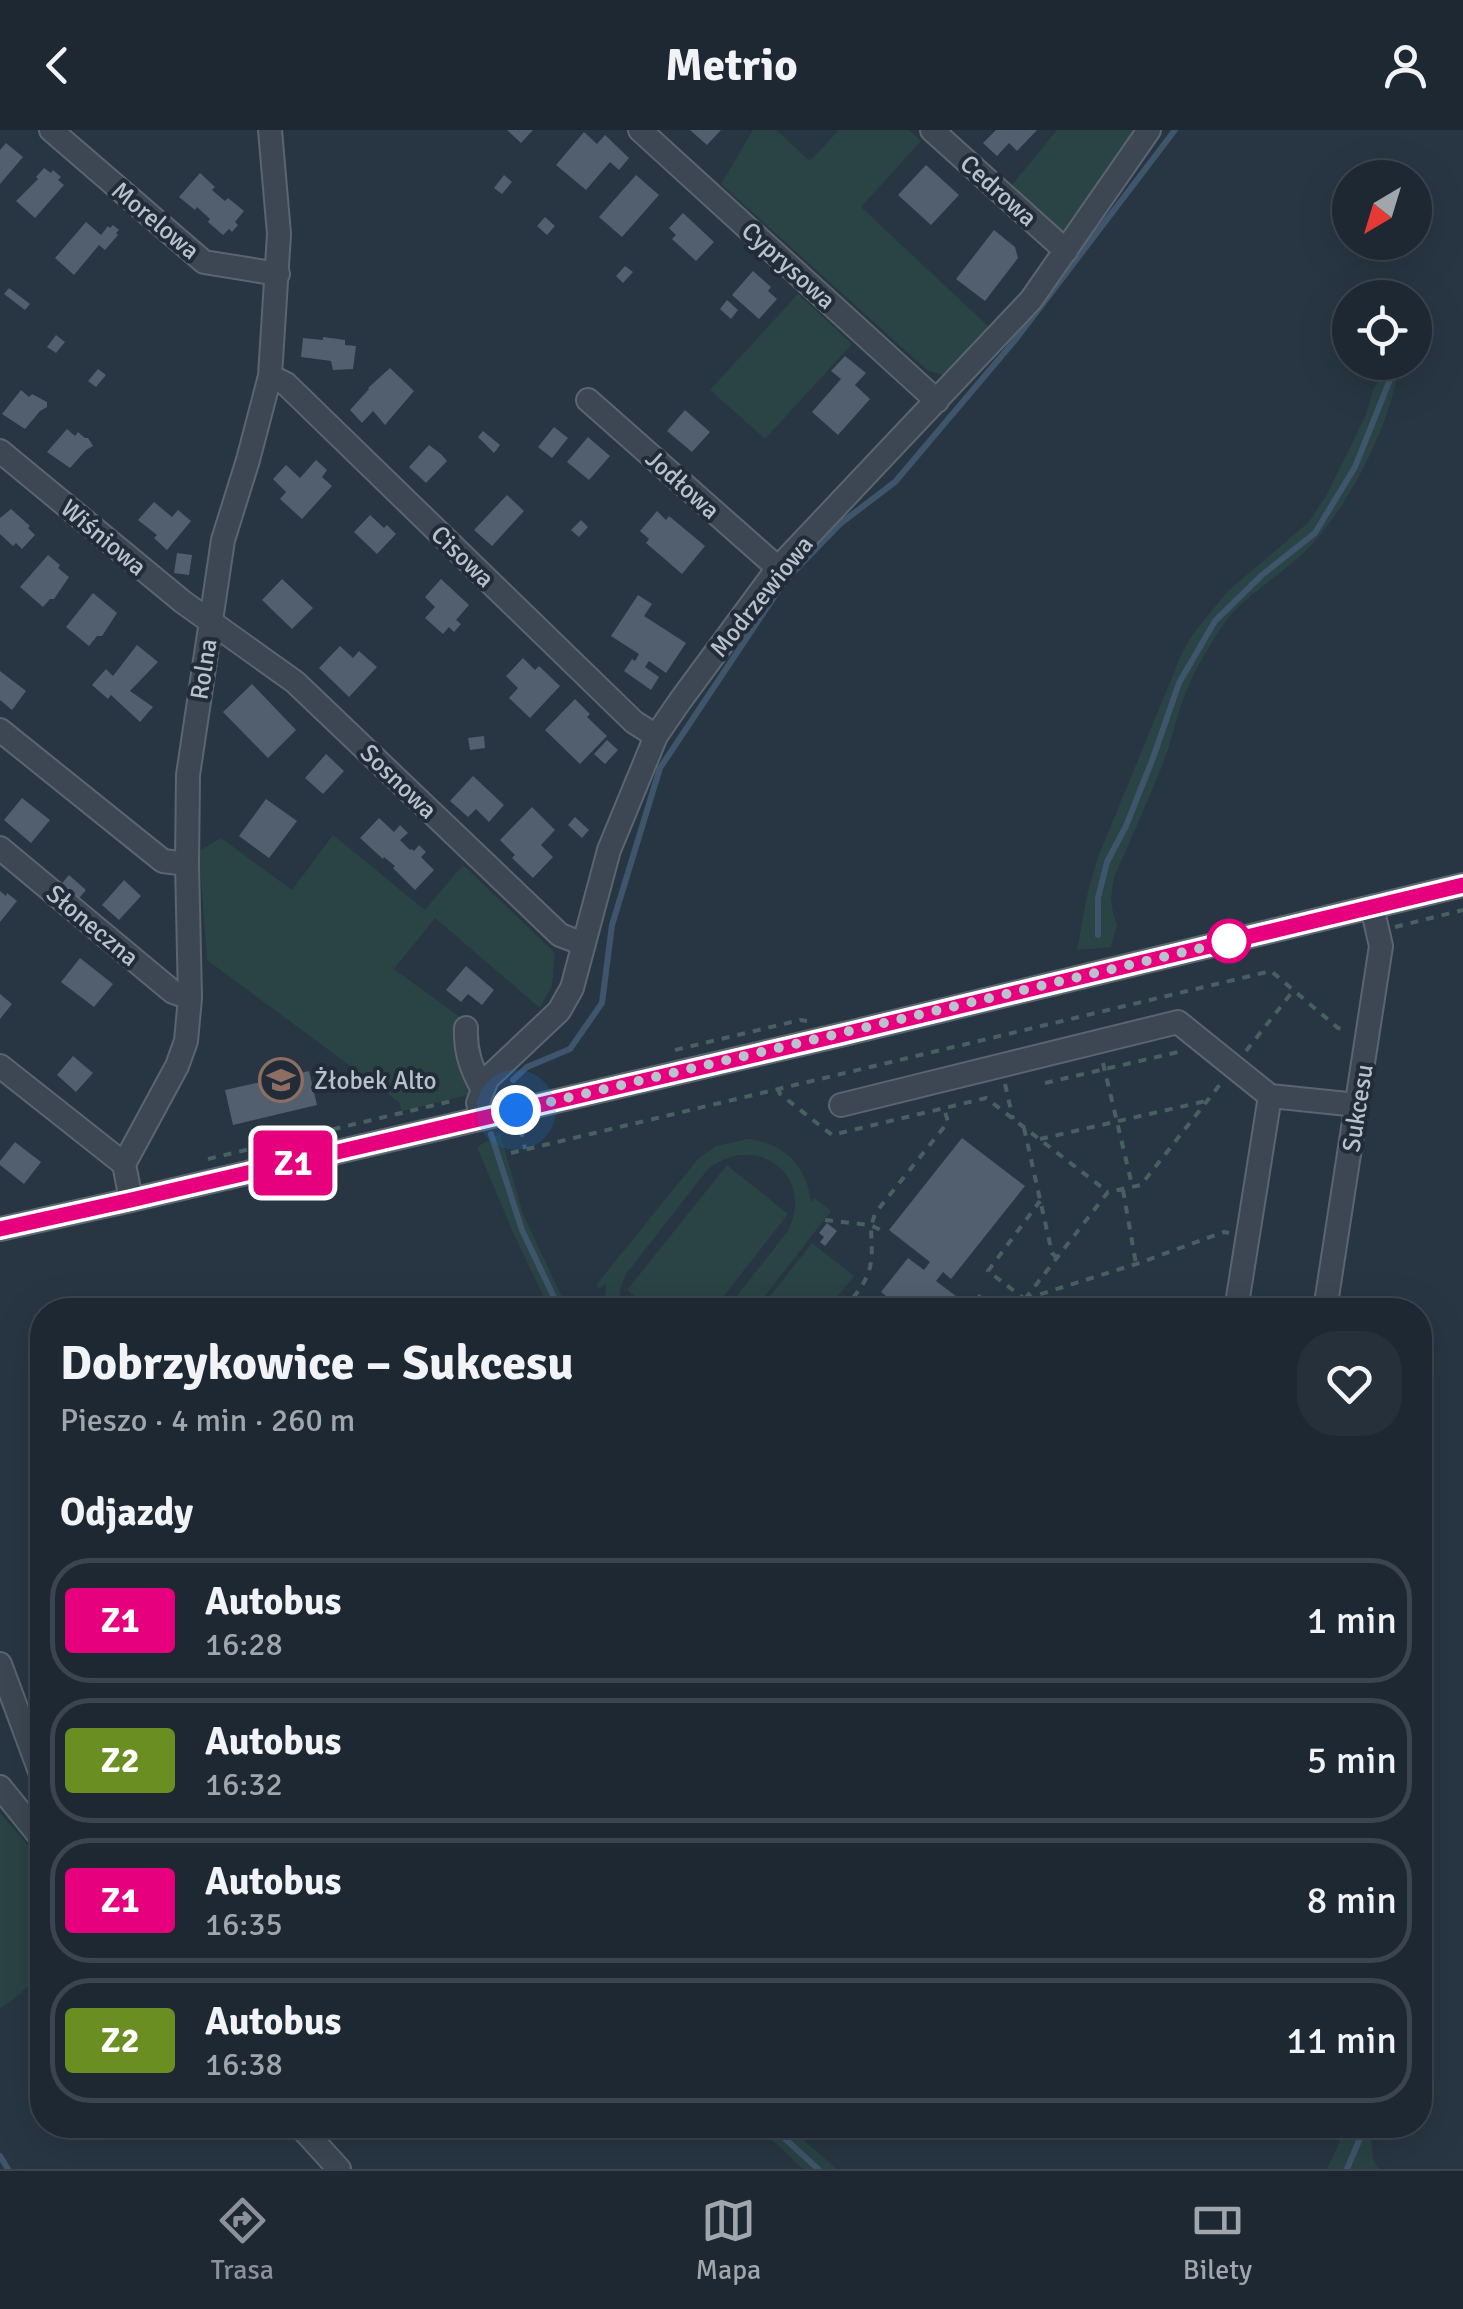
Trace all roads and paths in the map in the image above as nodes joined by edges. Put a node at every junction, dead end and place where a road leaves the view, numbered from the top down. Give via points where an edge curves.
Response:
1 (51, 130) edge
2 (270, 130) edge
3 (640, 130) edge
4 (932, 130) edge
5 (1149, 130) edge
6 (1066, 251) junction
7 (278, 274) junction
8 (270, 376) junction
9 (588, 400) dead end
10 (937, 401) junction
11 (0, 450) edge
12 (778, 568) junction
13 (210, 620) junction
14 (0, 730) edge
15 (656, 736) junction
16 (0, 848) edge
17 (187, 864) junction
18 (1463, 885) edge
19 (1372, 907) junction
20 (1463, 910) edge
21 (1378, 931) junction
22 (584, 944) junction
23 (1294, 990) junction
24 (190, 998) junction
25 (466, 1028) dead end
26 (1346, 1030) dead end
27 (1098, 1042) junction
28 (1178, 1052) dead end
29 (0, 1066) edge
30 (1233, 1068) junction
31 (1104, 1069) junction
32 (1045, 1083) dead end
33 (482, 1088) junction
34 (778, 1088) junction
35 (1270, 1096) junction
36 (1207, 1101) junction
37 (841, 1104) dead end
38 (1357, 1105) junction
39 (944, 1108) junction
40 (482, 1118) junction
41 (1117, 1122) junction
42 (1024, 1127) junction
43 (1040, 1140) junction
44 (512, 1152) dead end
45 (124, 1164) junction
46 (1133, 1187) junction
47 (1123, 1189) junction
48 (1108, 1192) junction
49 (131, 1200) junction
50 (1040, 1201) junction
51 (825, 1220) dead end
52 (870, 1225) junction
53 (0, 1229) edge
54 (883, 1232) dead end
55 (1248, 1236) junction
56 (1057, 1258) junction
57 (1136, 1264) junction
58 (852, 1298) edge
59 (1024, 1298) edge
60 (1026, 1298) edge
61 (1028, 1298) edge
62 (1238, 1298) edge
63 (1327, 1298) edge
64 (0, 1664) edge
65 (30, 1745) edge
66 (0, 1787) edge
67 (30, 1823) edge
68 (311, 2138) edge
69 (339, 2169) edge

1 - 7 street, Morelowa via 204,262
2 - 7 street, Rolna
3 - 10 street, Cyprysowa
4 - 6 street, Cedrowa
5 - 6 street, Modrzewiowa
6 - 10 street, Modrzewiowa via 1031,300
7 - 8 street, Rolna
8 - 13 street, Rolna via 223,540
8 - 15 street, Cisowa via 286,384 634,722
9 - 12 street, Jodłowa
10 - 12 street, Modrzewiowa
11 - 13 street, Wiśniowa
12 - 15 street, Modrzewiowa
13 - 17 street, Rolna via 188,775
13 - 22 street, Sosnowa via 295,682 560,936
14 - 17 street via 163,861
15 - 22 street, Modrzewiowa via 609,850
16 - 24 street, Słoneczna via 173,992
17 - 24 street, Rolna
18 - 19 street
19 - 21 street, Sukcesu
19 - 40 street
20 - 21 path
21 - 38 street, Sukcesu
22 - 33 street, Modrzewiowa via 559,1011
23 - 26 path
23 - 30 path
23 - 34 path via 1271,971
24 - 45 street, Rolna via 184,1052
25 - 33 street via 466,1048
27 - 30 street via 1178,1022
27 - 31 path
27 - 37 street
28 - 31 path
29 - 45 street
30 - 35 street
30 - 36 path
31 - 32 path
31 - 41 path
33 - 40 street
34 - 39 path via 832,1136
34 - 44 path
35 - 38 street
35 - 55 street
36 - 41 path
36 - 46 path
38 - 63 street, Sukcesu
39 - 42 path via 986,1098
39 - 52 path via 948,1122
40 - 49 street
41 - 43 path
41 - 46 path
42 - 43 path
42 - 50 path
43 - 48 path
45 - 49 street
46 - 47 path
47 - 48 path
47 - 57 path
48 - 56 path
49 - 53 street
50 - 56 path
50 - 59 path via 988,1270
51 - 52 path
52 - 54 path
52 - 58 path via 871,1266
55 - 57 path via 1224,1232
55 - 62 street
56 - 60 path
57 - 61 path
64 - 65 street
66 - 67 street
68 - 69 street

